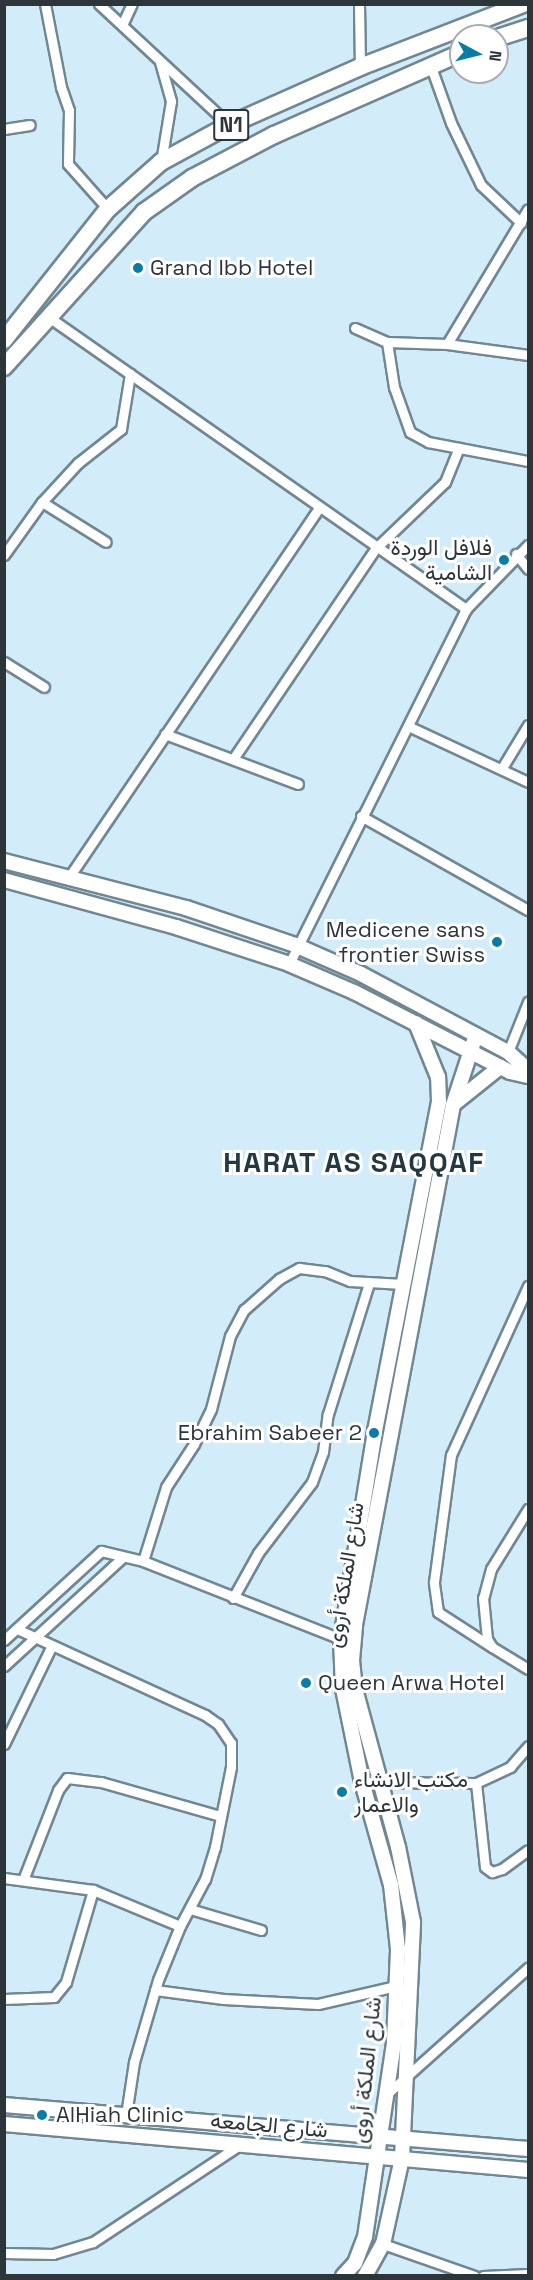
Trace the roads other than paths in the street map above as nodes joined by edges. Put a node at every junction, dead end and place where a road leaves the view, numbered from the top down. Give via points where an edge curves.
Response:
1 (45, 4) edge
2 (99, 4) edge
3 (132, 4) edge
4 (358, 4) edge
5 (524, 4) edge
6 (122, 25) junction
7 (528, 28) edge
8 (509, 34) edge
9 (449, 58) edge
10 (159, 60) junction
11 (360, 67) junction
12 (431, 67) junction
13 (262, 110) junction
14 (30, 125) dead end
15 (230, 125) junction
16 (4, 129) edge
17 (274, 135) junction
18 (161, 162) junction
19 (108, 209) junction
20 (528, 209) edge
21 (521, 222) junction
22 (51, 318) junction
23 (355, 328) dead end
24 (4, 340) edge
25 (387, 342) junction
26 (447, 344) junction
27 (528, 355) edge
28 (4, 367) edge
29 (130, 374) junction
30 (459, 448) junction
31 (528, 461) edge
32 (42, 502) junction
33 (319, 508) junction
34 (106, 542) dead end
35 (528, 545) edge
36 (376, 548) junction
37 (516, 554) junction
38 (4, 555) edge
39 (528, 568) edge
40 (466, 609) junction
41 (4, 662) edge
42 (44, 687) dead end
43 (528, 725) edge
44 (408, 726) junction
45 (165, 734) junction
46 (233, 759) junction
47 (502, 768) junction
48 (528, 782) edge
49 (298, 784) dead end
50 (361, 816) junction
51 (4, 861) edge
52 (69, 877) junction
53 (4, 880) edge
54 (528, 910) edge
55 (295, 945) junction
56 (289, 964) junction
57 (528, 1002) edge
58 (416, 1023) junction
59 (473, 1045) junction
60 (508, 1052) junction
61 (500, 1066) junction
62 (528, 1070) edge
63 (528, 1076) edge
64 (453, 1105) junction
65 (369, 1283) junction
66 (404, 1284) junction
67 (528, 1286) edge
68 (528, 1509) edge
69 (123, 1557) junction
70 (142, 1562) junction
71 (233, 1598) junction
72 (17, 1629) junction
73 (35, 1638) junction
74 (341, 1639) junction
75 (4, 1640) edge
76 (51, 1647) junction
77 (492, 1647) junction
78 (4, 1666) edge
79 (528, 1668) edge
80 (4, 1744) edge
81 (528, 1746) edge
82 (379, 1781) junction
83 (362, 1782) junction
84 (476, 1783) junction
85 (220, 1816) junction
86 (528, 1850) edge
87 (4, 1878) edge
88 (22, 1880) junction
89 (93, 1890) junction
90 (190, 1909) junction
91 (180, 1926) junction
92 (261, 1930) dead end
93 (528, 1968) edge
94 (396, 1986) junction
95 (155, 1990) junction
96 (4, 1999) edge
97 (407, 2074) junction
98 (388, 2093) junction
99 (4, 2105) edge
100 (126, 2115) junction
101 (4, 2124) edge
102 (379, 2138) junction
103 (403, 2139) junction
104 (243, 2142) junction
105 (528, 2149) edge
106 (377, 2157) junction
107 (402, 2158) junction
108 (528, 2170) edge
109 (383, 2244) junction
110 (4, 2253) edge
111 (528, 2274) edge
112 (343, 2276) edge
113 (365, 2276) edge
114 (475, 2276) edge
115 (483, 2276) edge

1 - 19 street via 69,110 68,164
2 - 6 street
3 - 6 street
4 - 11 street
5 - 11 highway, N1
6 - 10 street
7 - 8 highway
9 - 12 highway, N1
10 - 15 street
10 - 18 street via 171,101
11 - 13 highway, N1
12 - 17 highway, N1
12 - 21 street via 451,123 481,185
13 - 15 highway, N1
13 - 17 highway
14 - 16 street
15 - 18 highway, N1
17 - 22 highway, N1 via 192,177 144,212
18 - 19 highway, N1
19 - 24 highway, N1
20 - 21 street
21 - 26 street
22 - 28 highway, N1
22 - 29 street
23 - 25 street
25 - 26 street
25 - 30 street via 394,387 410,432 428,442
26 - 27 street
29 - 32 street via 121,429 78,463
29 - 33 street
30 - 31 street
30 - 36 street via 445,482
32 - 34 street
32 - 38 street
33 - 36 street
33 - 45 street
35 - 37 street
36 - 40 street
36 - 46 street
37 - 39 street
37 - 40 street
40 - 44 street
41 - 42 street
43 - 47 street
44 - 47 street
44 - 50 street
45 - 46 street
45 - 52 street
46 - 49 street
47 - 48 street
50 - 54 street
50 - 55 street
51 - 52 street
52 - 55 street via 186,908
53 - 56 street via 176,927
55 - 56 street
55 - 59 street via 361,974
56 - 58 street
57 - 60 street
58 - 59 street
58 - 66 street, شارع الملكة أروى via 438,1077 439,1102
59 - 60 street
59 - 61 street
59 - 64 street, شارع الملكة أروى
60 - 62 street
61 - 63 street
61 - 64 street
64 - 82 street, شارع الملكة أروى via 355,1624 352,1661 356,1689
65 - 66 street
65 - 70 street via 298,1268 244,1310 230,1336 211,1409 166,1487
65 - 71 street via 328,1414 323,1452 312,1482 258,1553
66 - 74 street, شارع الملكة أروى
67 - 77 street via 451,1455 434,1581 438,1612
68 - 77 street via 486,1582 487,1639
69 - 70 street
69 - 72 street via 101,1551
69 - 73 street
70 - 71 street
71 - 74 street
72 - 73 street
72 - 75 street
73 - 76 street
73 - 78 street
74 - 83 street, شارع الملكة أروى via 343,1689
76 - 80 street
76 - 85 street via 218,1724 231,1743 231,1767
77 - 79 street
81 - 84 street via 510,1767
82 - 83 street
82 - 84 street
82 - 97 street, شارع الملكة أروى via 398,1847 412,1922
83 - 94 street, شارع الملكة أروى via 391,1885 398,1949
84 - 86 street via 485,1867 492,1872 502,1869
85 - 88 street via 101,1782 67,1778 58,1790
85 - 90 street via 205,1879
87 - 88 street
88 - 89 street
89 - 91 street
89 - 96 street via 66,1982 54,1997
90 - 91 street
90 - 92 street
91 - 95 street
93 - 97 street
94 - 95 street via 318,2004 223,2000
94 - 98 street, شارع الملكة أروى
95 - 100 street via 135,2062
97 - 98 street
97 - 103 street, شارع الملكة أروى
98 - 102 street, شارع الملكة أروى
99 - 100 street, شارع الجامعه
100 - 102 street, شارع الجامعه via 245,2122
101 - 104 street, شارع الجامعه
102 - 103 street, شارع الجامعه
102 - 106 street, شارع الملكة أروى
103 - 105 street, شارع الجامعه
103 - 107 street, شارع الملكة أروى
104 - 106 street, شارع الجامعه
104 - 110 street via 93,2242 53,2254
106 - 107 street, شارع الجامعه
106 - 112 street, شارع الملكة أروى via 364,2237 355,2263
107 - 108 street, شارع الجامعه
107 - 109 street, شارع الملكة أروى
109 - 113 street, شارع الملكة أروى
109 - 114 street
111 - 115 street

